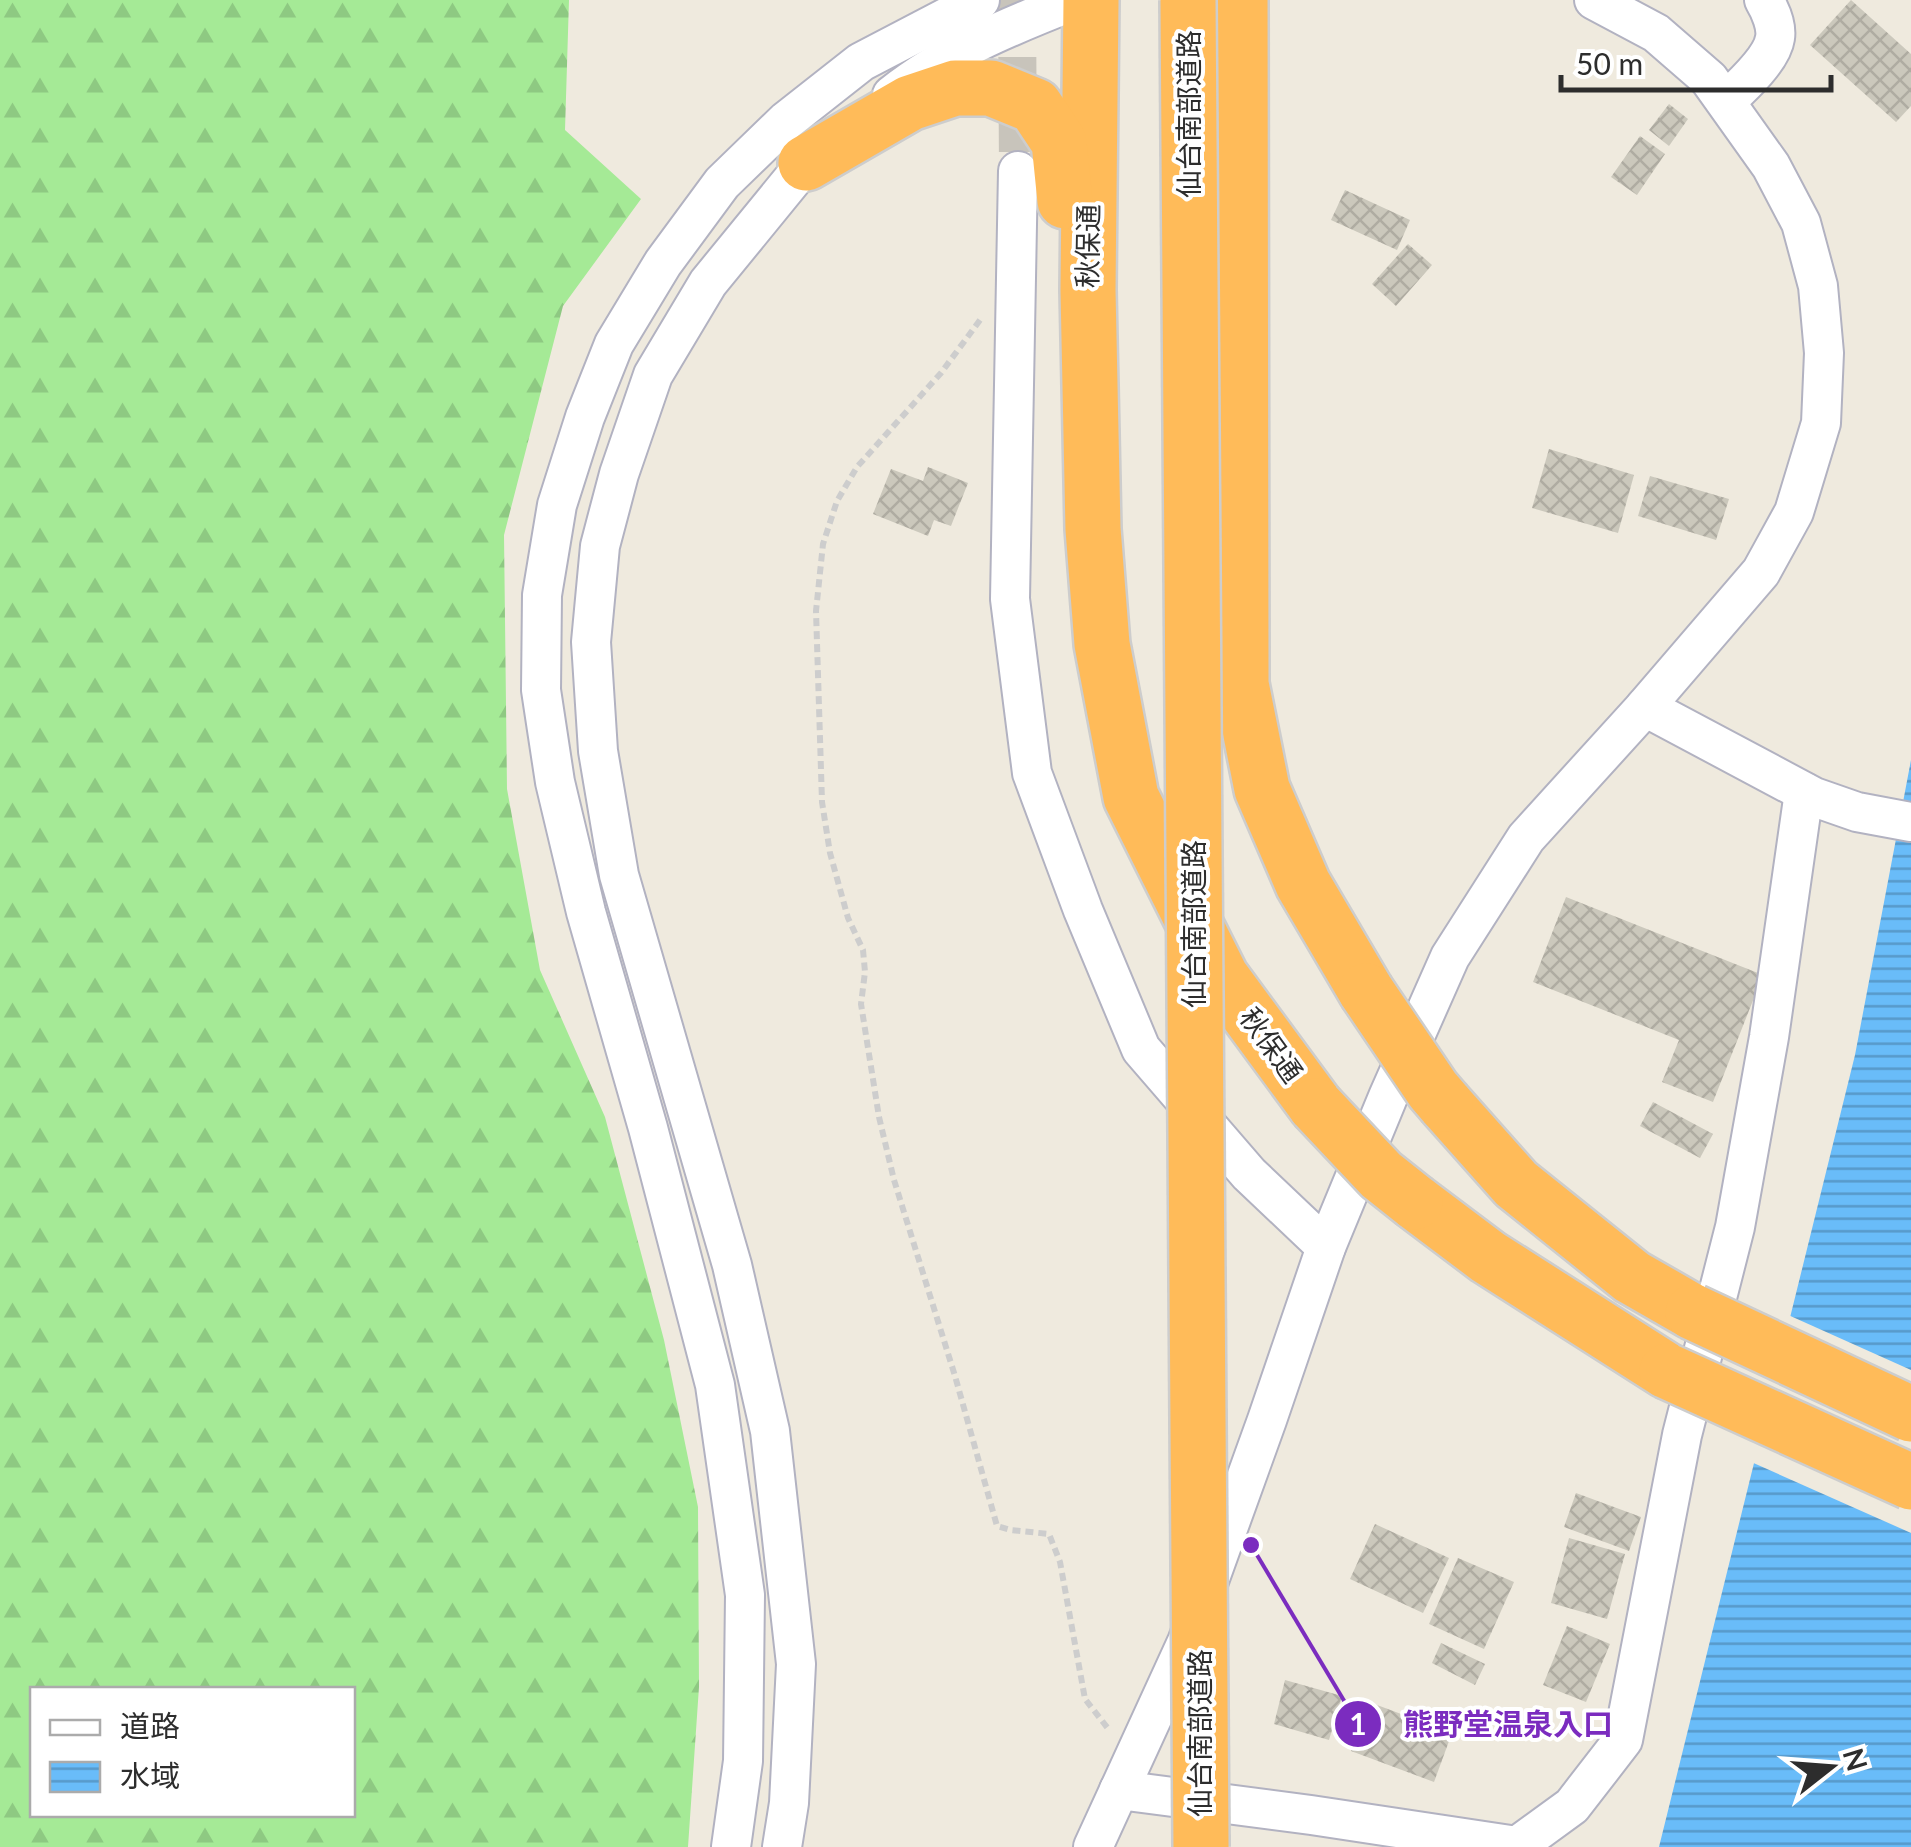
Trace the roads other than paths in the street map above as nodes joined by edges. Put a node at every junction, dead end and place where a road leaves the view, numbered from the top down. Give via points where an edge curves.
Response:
1 (980, 0) edge
2 (1076, 0) edge
3 (1091, 0) edge
4 (1188, 0) edge
5 (1240, 0) edge
6 (1594, 0) edge
7 (1764, 0) edge
8 (1726, 101) junction
9 (806, 164) junction
10 (1018, 171) tunnel mouth
11 (1092, 481) junction
12 (1645, 707) junction
13 (1804, 792) junction
14 (1911, 822) edge
15 (1326, 1247) junction
16 (1911, 1414) edge
17 (1911, 1482) edge
18 (1125, 1775) junction
19 (731, 1847) edge
20 (782, 1847) edge
21 (1092, 1847) edge
22 (1201, 1847) edge

1 - 19 street via 860,62 786,121 722,183 672,250 614,344 585,417 557,505 542,595 542,690 555,782 716,1385 745,1595 743,1762
2 - 9 street via 922,71
3 - 11 highway, 秋保通
4 - 22 highway, 仙台南部道路, bridge
5 - 16 highway, bridge via 1241,684 1262,789 1303,884 1433,1090 1516,1184 1632,1277
6 - 8 street via 1656,33
7 - 8 street via 1776,38 1760,67
8 - 12 street via 1801,223 1818,286 1820,422 1794,512 1760,572
9 - 11 highway via 910,103 954,88 991,88 1035,106 1059,142 1072,414
9 - 20 street via 708,282 653,375 600,546 591,642 598,751 619,876 732,1265 770,1431 796,1664
10 - 15 street via 1010,599 1032,773 1141,1049 1249,1174
11 - 17 highway, 秋保通, bridge via 1102,644 1131,797 1221,977 1316,1106 1381,1176 1415,1202 1488,1257 1667,1371
12 - 13 street
12 - 15 street via 1526,838 1450,957
13 - 14 street
13 - 18 street via 1736,1227 1682,1435 1623,1740 1572,1806 1518,1846 1312,1815
15 - 18 street via 1187,1642
18 - 21 street

